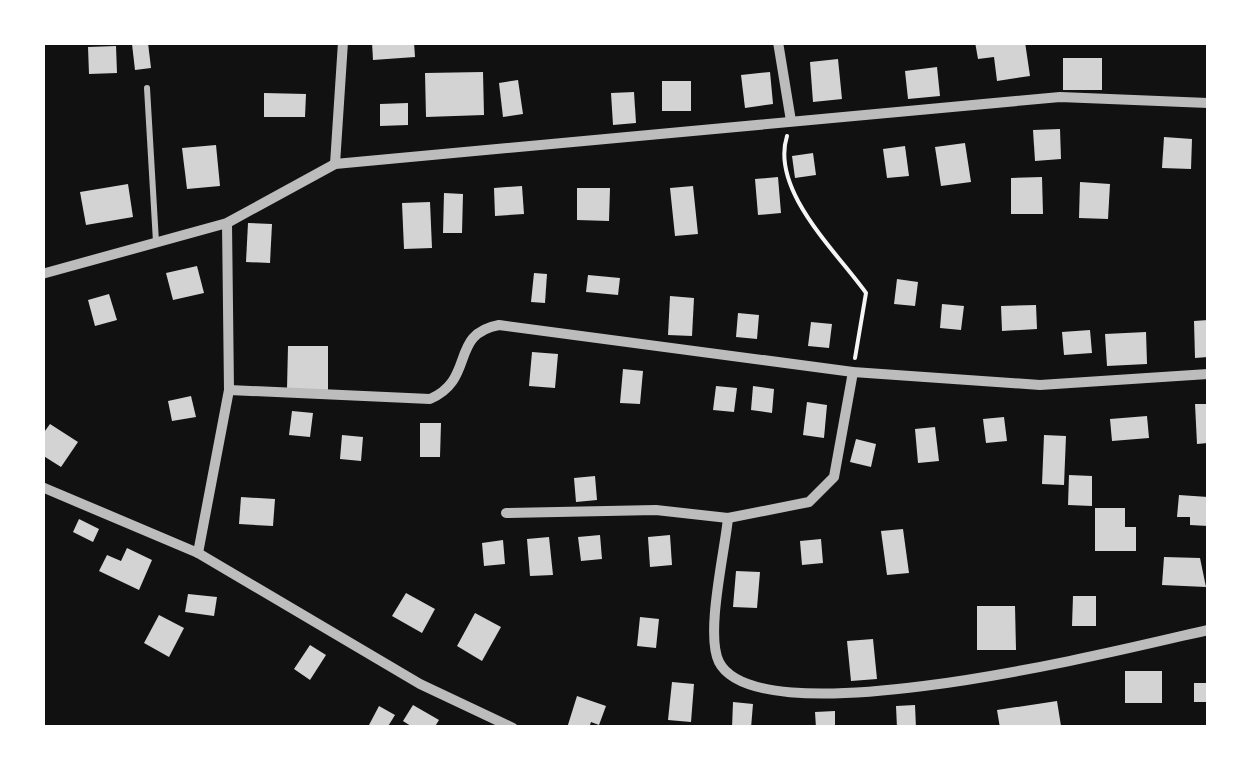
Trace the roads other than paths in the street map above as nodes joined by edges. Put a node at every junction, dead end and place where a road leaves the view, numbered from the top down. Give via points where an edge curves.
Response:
1 (343, 42) edge
2 (778, 42) edge
3 (147, 88) dead end
4 (1208, 104) edge
5 (791, 122) junction
6 (335, 164) junction
7 (227, 224) junction
8 (156, 243) junction
9 (42, 274) edge
10 (853, 372) junction
11 (1208, 374) edge
12 (228, 390) junction
13 (42, 487) edge
14 (506, 513) dead end
15 (728, 518) junction
16 (198, 552) junction
17 (1208, 630) edge
18 (512, 728) edge

1 - 6 street
2 - 5 street
3 - 8 lane
4 - 5 street via 1060,97
5 - 6 street
6 - 7 street
7 - 8 street
7 - 12 street
8 - 9 street
10 - 11 street via 1040,385
10 - 12 street via 500,325 480,328 467,343 460,375 430,399
10 - 15 street via 834,477 809,502
12 - 16 street
13 - 16 street
14 - 15 street via 656,510
15 - 17 street via 714,639 720,664 741,681 794,695 963,683
16 - 18 street via 420,684

